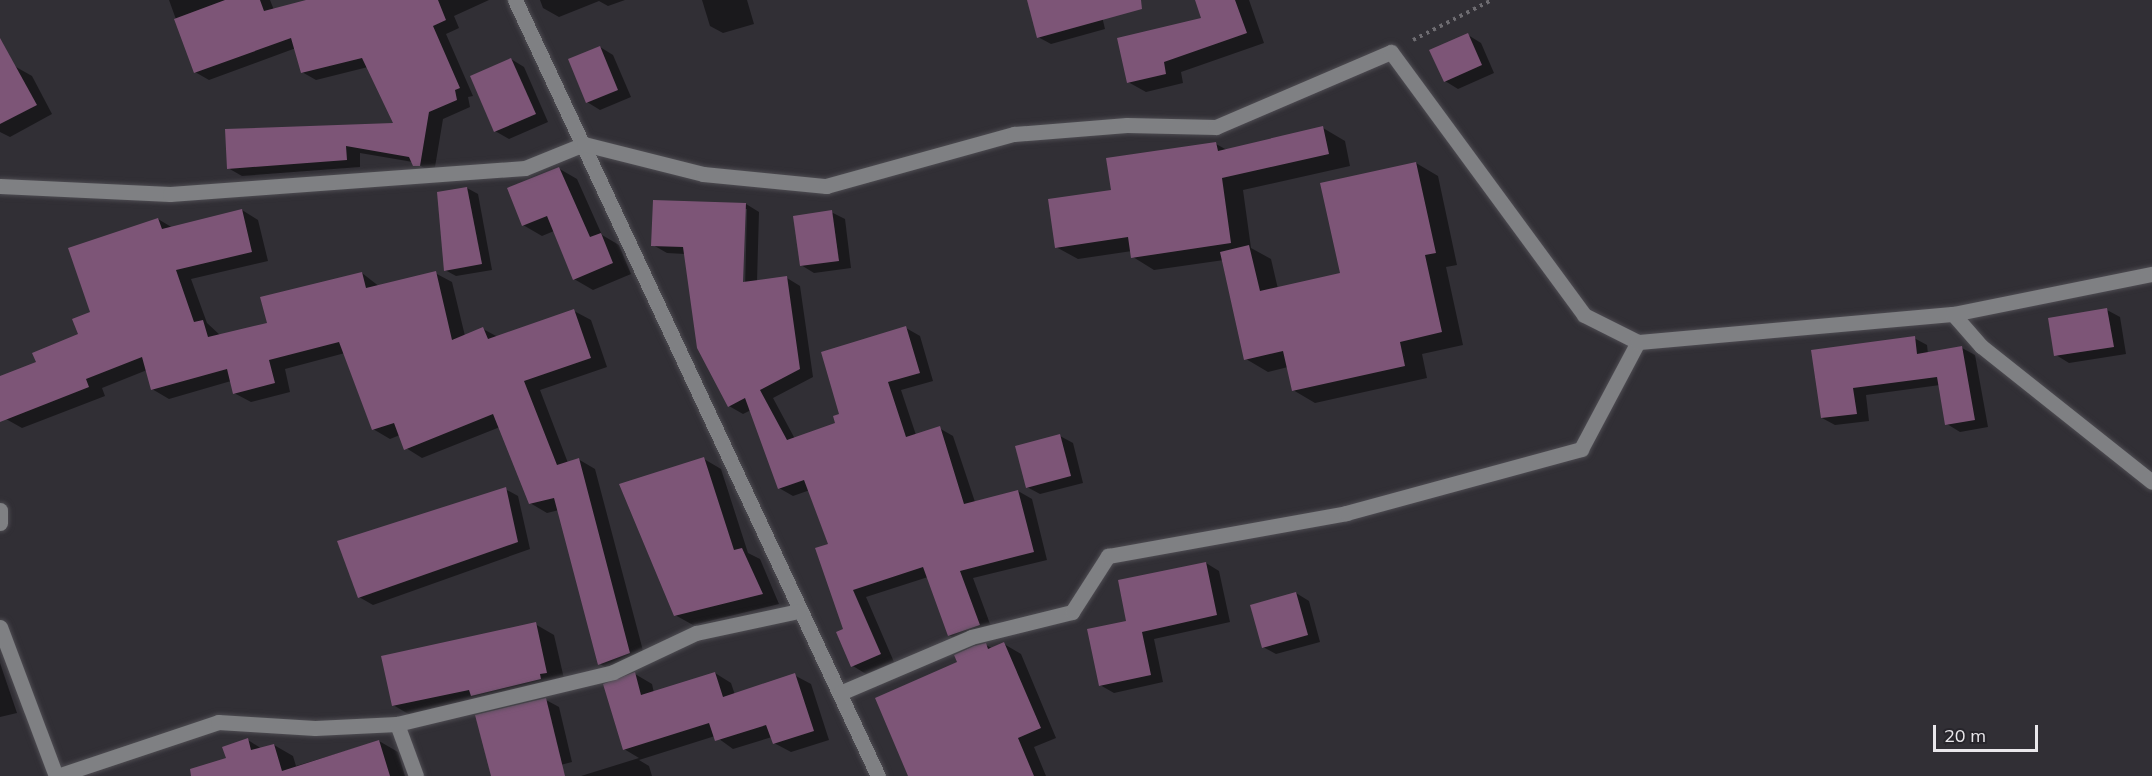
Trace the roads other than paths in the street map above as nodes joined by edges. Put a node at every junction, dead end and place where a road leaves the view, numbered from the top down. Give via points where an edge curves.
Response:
1 (515, 0) edge
2 (584, 144) junction
3 (0, 186) edge
4 (2152, 274) edge
5 (1953, 314) junction
6 (1638, 342) junction
7 (2152, 482) edge
8 (0, 510) edge
9 (0, 523) edge
10 (799, 611) junction
11 (0, 627) edge
12 (840, 693) junction
13 (397, 724) junction
14 (57, 776) edge
15 (416, 776) edge
16 (878, 776) edge

1 - 2 street
2 - 3 street via 525,168 170,194
2 - 6 street via 703,174 826,186 1014,134 1127,125 1216,128 1391,52 1584,315
2 - 10 street
4 - 5 street
5 - 6 street
5 - 7 street via 1981,346
6 - 12 street via 1581,449 1346,513 1108,556 1072,612 971,637
8 - 9 street
10 - 12 street
10 - 13 street via 696,633 613,672
11 - 14 street
12 - 16 street
13 - 14 street via 315,728 218,722
13 - 15 street

